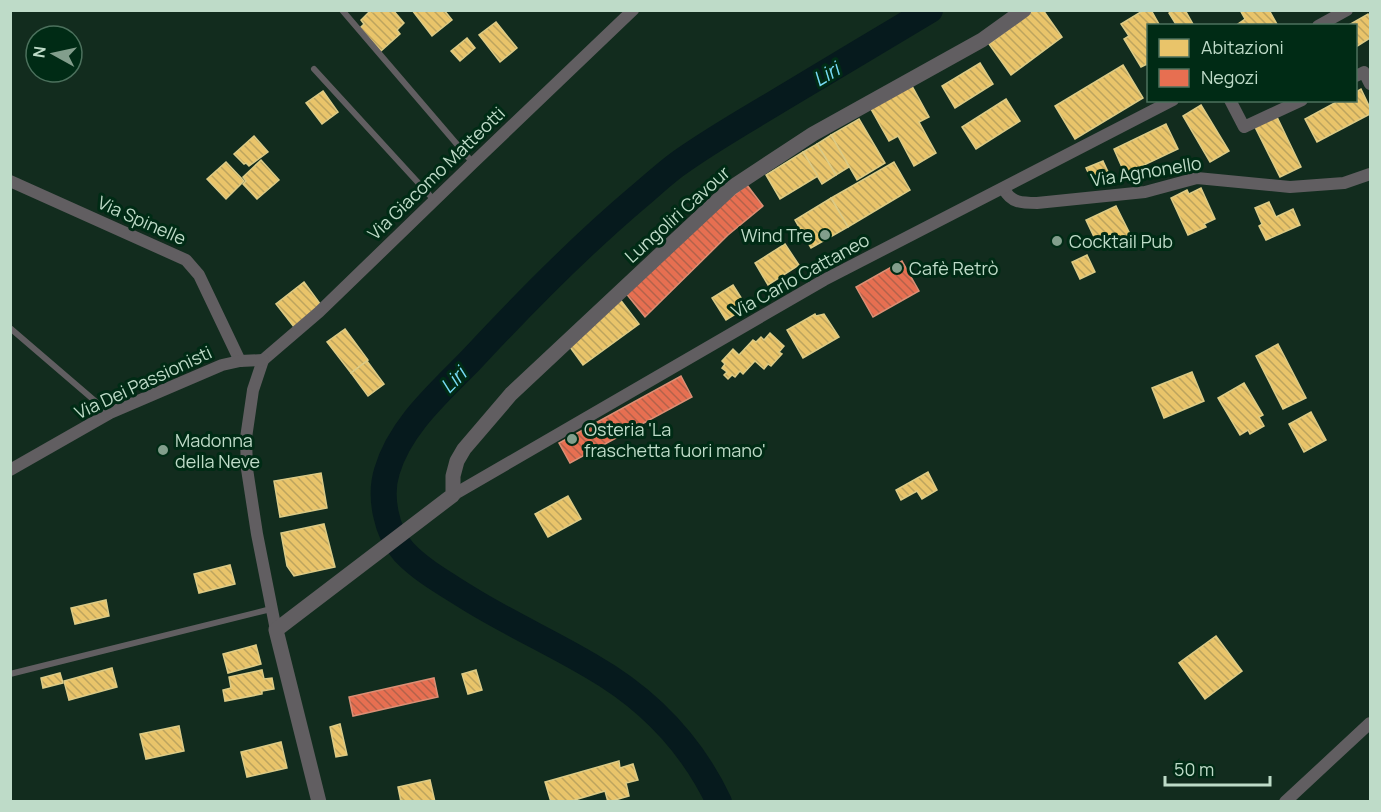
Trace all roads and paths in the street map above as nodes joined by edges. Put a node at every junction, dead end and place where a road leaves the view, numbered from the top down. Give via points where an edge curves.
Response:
1 (342, 10) edge
2 (633, 10) edge
3 (1024, 10) edge
4 (1347, 10) edge
5 (1322, 24) edge
6 (314, 69) dead end
7 (1357, 76) edge
8 (1371, 84) edge
9 (1169, 102) edge
10 (1231, 102) edge
11 (1298, 102) edge
12 (472, 163) junction
13 (1371, 174) edge
14 (10, 181) edge
15 (1004, 189) junction
16 (434, 200) junction
17 (10, 328) edge
18 (263, 360) junction
19 (240, 361) junction
20 (110, 413) junction
21 (10, 470) edge
22 (447, 500) junction
23 (271, 609) junction
24 (276, 630) junction
25 (10, 674) edge
26 (1371, 723) edge
27 (319, 801) edge
28 (1285, 801) edge

1 - 12 lane
2 - 12 street, Via Giacomo Matteotti
3 - 22 street, Lungoliri Cavour via 982,40 813,134 731,188 511,394 464,449
4 - 5 street
6 - 16 lane
7 - 8 street via 1364,72
9 - 15 street, Via Carlo Cattaneo
10 - 11 street via 1244,127
12 - 16 street, Via Giacomo Matteotti
13 - 15 street, Via Agnonello via 1344,183 1290,187 1197,178 1145,192 1036,204 1012,199
14 - 19 street, Via Spinelle via 186,260 199,275
15 - 22 street, Via Carlo Cattaneo via 824,280
16 - 18 street, Via Giacomo Matteotti via 319,312
17 - 20 lane
18 - 19 street, Via Dei Passionisti
18 - 23 street via 253,390 246,438 257,534
19 - 20 street, Via Dei Passionisti
20 - 21 street, Via Dei Passionisti
22 - 24 street
23 - 24 street
23 - 25 lane
24 - 27 street
26 - 28 street

